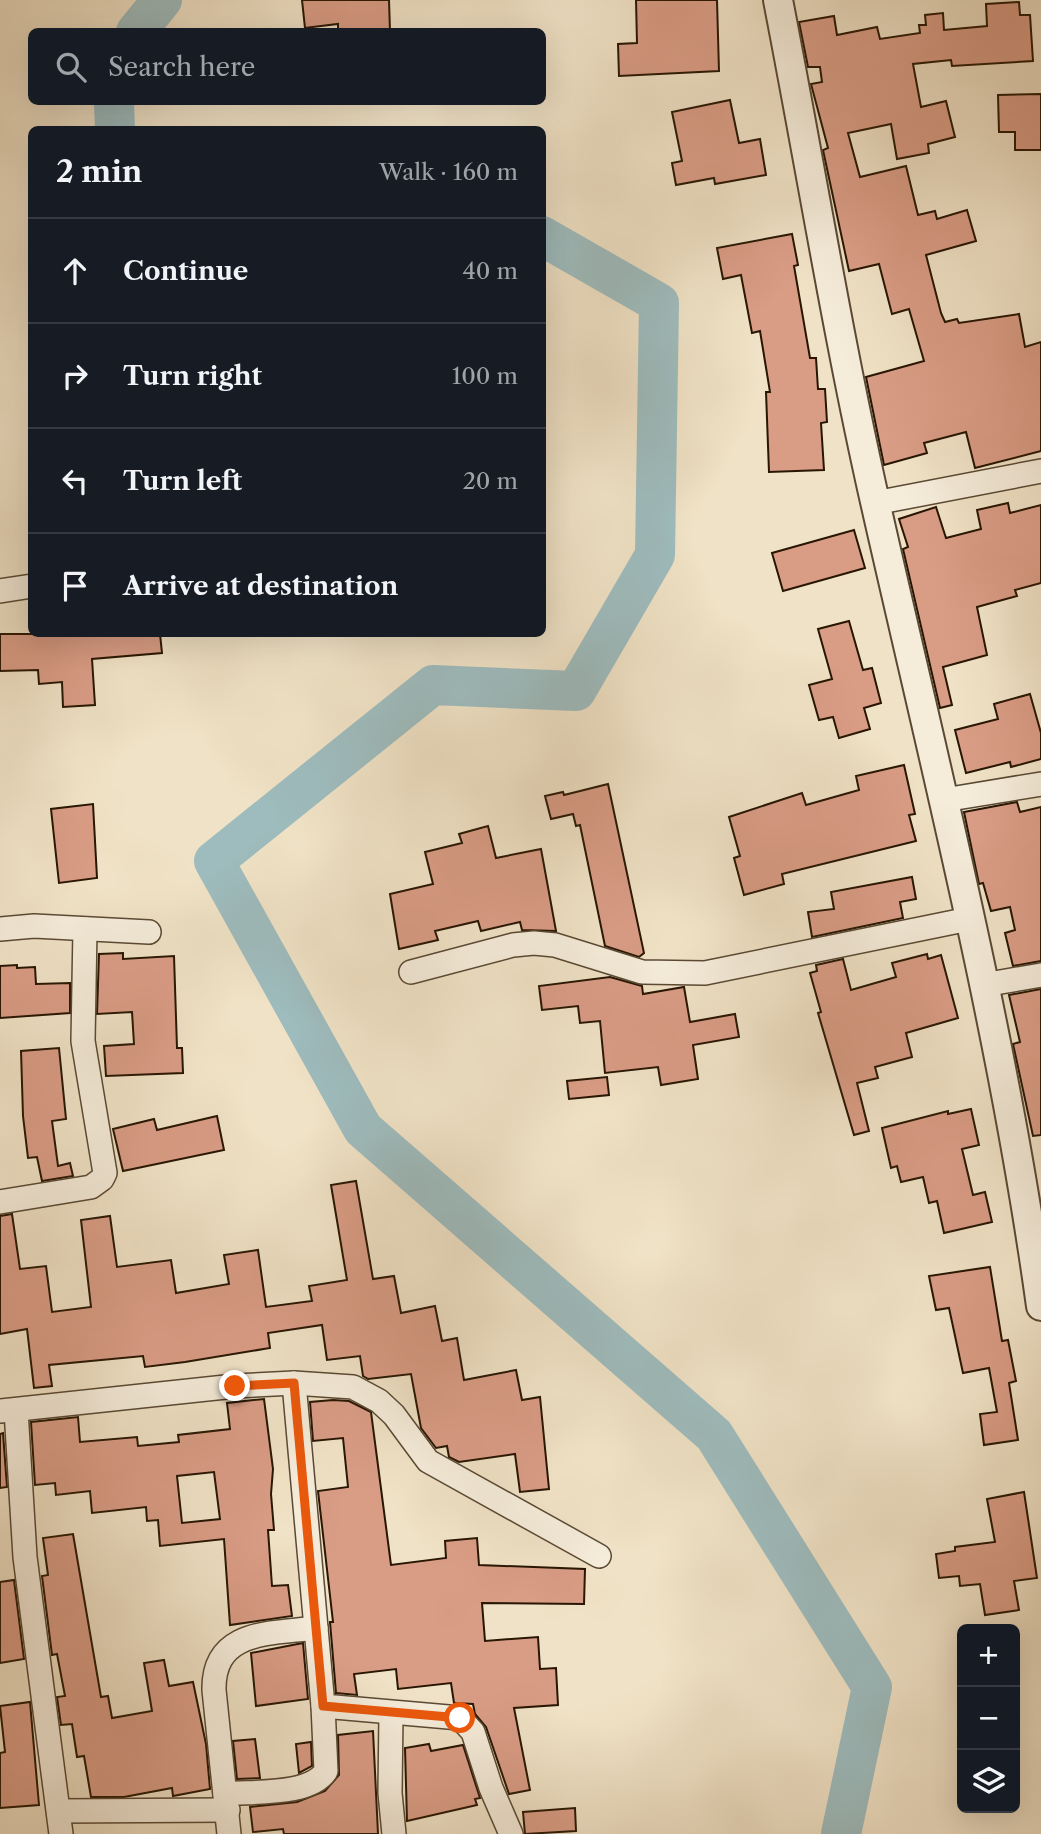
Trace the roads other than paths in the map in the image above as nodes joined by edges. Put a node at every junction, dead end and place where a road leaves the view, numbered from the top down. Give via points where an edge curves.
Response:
1 (778, 0) edge
2 (1041, 471) edge
3 (875, 503) junction
4 (28, 587) edge
5 (0, 591) edge
6 (1041, 784) edge
7 (944, 800) junction
8 (969, 919) junction
9 (0, 929) edge
10 (85, 929) junction
11 (149, 932) dead end
12 (411, 972) dead end
13 (1041, 975) edge
14 (983, 985) junction
15 (0, 1202) edge
16 (1038, 1265) edge
17 (1041, 1306) edge
18 (294, 1383) junction
19 (8, 1410) edge
20 (599, 1556) dead end
21 (316, 1628) junction
22 (323, 1706) junction
23 (391, 1714) junction
24 (226, 1802) junction
25 (60, 1823) edge
26 (229, 1834) edge
27 (394, 1834) edge
28 (511, 1834) edge

1 - 3 street
2 - 3 street
3 - 7 street
4 - 5 street
6 - 7 street
7 - 8 street
8 - 12 street via 705,973 642,972 555,945 534,943
8 - 14 street
9 - 10 street
10 - 11 street
10 - 15 street via 83,1041 105,1173 90,1187
13 - 14 street
14 - 16 street
16 - 17 street
18 - 19 street
18 - 20 street via 366,1392 394,1415 428,1461
18 - 21 street
19 - 25 street
21 - 22 street
21 - 24 street via 246,1638 218,1661 214,1690
22 - 23 street
22 - 24 street via 326,1771 317,1782
23 - 27 street
23 - 28 street via 449,1716 470,1726
24 - 25 street
24 - 26 street

